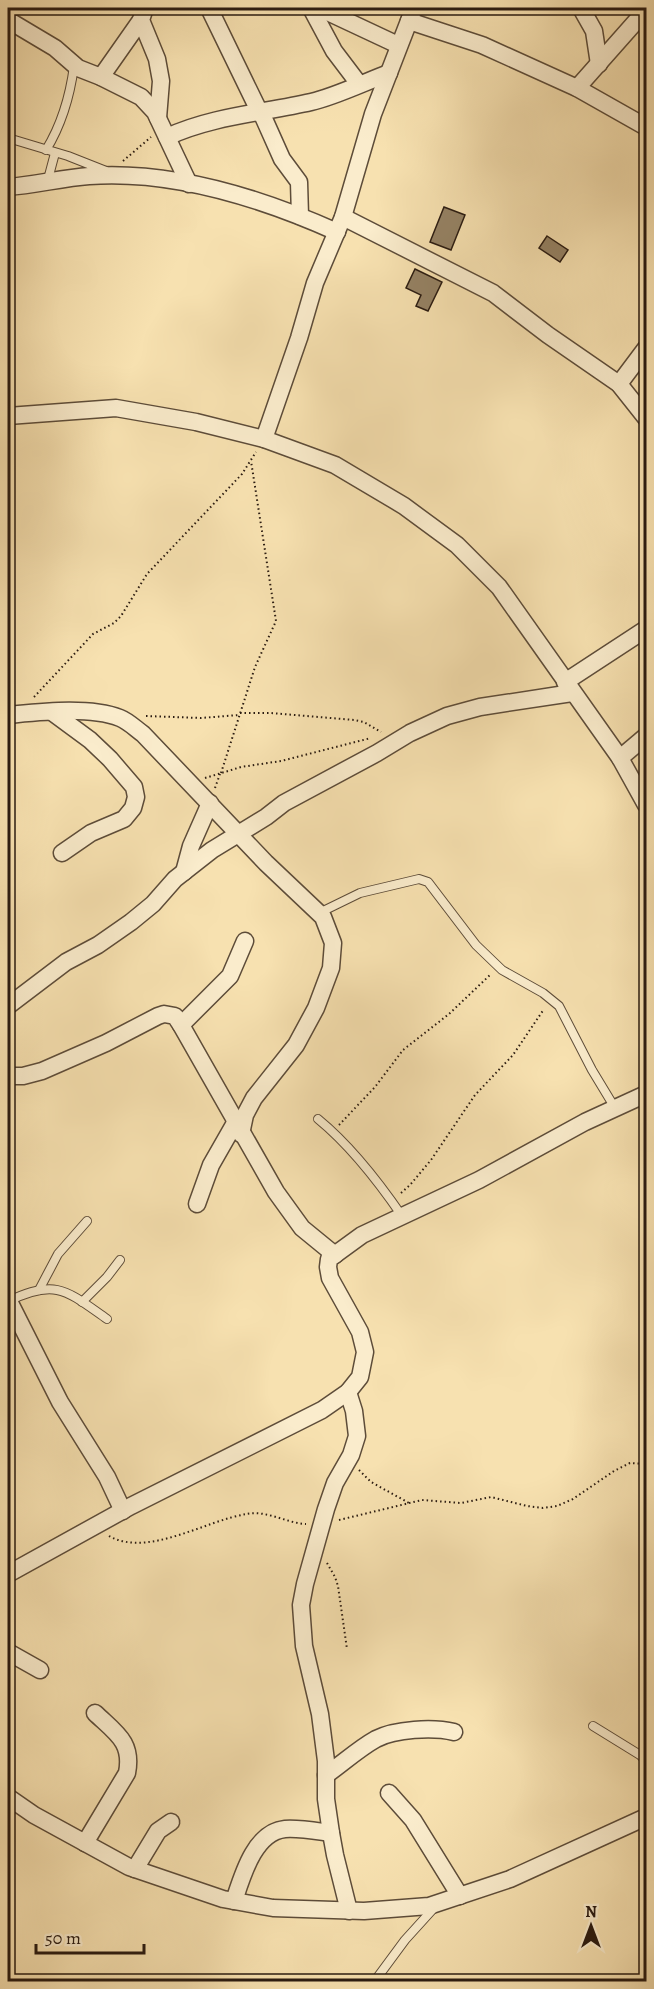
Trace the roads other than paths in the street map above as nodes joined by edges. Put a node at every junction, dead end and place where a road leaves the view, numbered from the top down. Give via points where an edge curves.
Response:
1 (209, 8) edge
2 (311, 8) edge
3 (319, 8) edge
4 (581, 8) edge
5 (646, 10) edge
6 (143, 14) edge
7 (412, 14) edge
8 (8, 20) edge
9 (398, 45) junction
10 (599, 64) junction
11 (74, 65) junction
12 (388, 73) junction
13 (101, 77) junction
14 (359, 84) junction
15 (577, 88) junction
16 (261, 112) junction
17 (646, 127) edge
18 (162, 128) junction
19 (8, 138) edge
20 (50, 151) junction
21 (114, 175) junction
22 (47, 183) junction
23 (189, 184) junction
24 (8, 187) edge
25 (300, 216) junction
26 (340, 224) junction
27 (646, 348) edge
28 (619, 384) junction
29 (8, 416) edge
30 (646, 418) edge
31 (262, 439) junction
32 (646, 629) edge
33 (568, 687) junction
34 (52, 712) junction
35 (14, 714) edge
36 (646, 736) edge
37 (620, 758) junction
38 (210, 803) junction
39 (646, 805) edge
40 (239, 834) junction
41 (62, 853) dead end
42 (184, 872) junction
43 (319, 913) junction
44 (245, 941) dead end
45 (8, 1006) edge
46 (181, 1025) junction
47 (8, 1076) edge
48 (646, 1094) edge
49 (615, 1108) junction
50 (318, 1119) dead end
51 (238, 1128) junction
52 (197, 1204) dead end
53 (402, 1216) junction
54 (87, 1221) dead end
55 (335, 1255) junction
56 (120, 1260) dead end
57 (39, 1290) junction
58 (8, 1300) edge
59 (82, 1302) junction
60 (107, 1319) dead end
61 (348, 1392) junction
62 (123, 1511) junction
63 (8, 1574) edge
64 (8, 1652) edge
65 (40, 1670) dead end
66 (95, 1713) dead end
67 (594, 1726) dead end
68 (454, 1732) dead end
69 (646, 1761) edge
70 (326, 1775) junction
71 (388, 1793) dead end
72 (8, 1797) edge
73 (646, 1816) edge
74 (171, 1822) dead end
75 (331, 1833) junction
76 (85, 1843) junction
77 (135, 1869) junction
78 (460, 1896) junction
79 (234, 1901) junction
80 (438, 1903) junction
81 (349, 1911) junction
82 (374, 1982) edge

1 - 16 street
2 - 14 street via 334,51
3 - 9 street
4 - 10 street via 594,32
5 - 10 street
6 - 13 street
6 - 18 street via 161,81
7 - 9 street
7 - 15 street
8 - 11 street via 55,48
9 - 12 street
10 - 15 street
11 - 13 street
11 - 20 lane via 62,123
12 - 14 street
12 - 26 street
13 - 18 street via 141,97 155,112
14 - 16 street via 313,102
15 - 17 street
16 - 18 street via 182,130
16 - 25 street via 282,159 299,182
18 - 23 street
19 - 20 lane
20 - 21 lane
20 - 22 lane
21 - 22 street
21 - 23 street
22 - 24 street
23 - 25 street via 222,190
25 - 26 street
26 - 28 street via 493,293
26 - 31 street via 315,283
27 - 28 street
28 - 30 street
29 - 31 street via 116,408
31 - 33 street via 335,465 404,506 457,545 499,587
32 - 33 street
33 - 37 street
33 - 40 street via 480,707 423,726 284,803
34 - 35 street
34 - 38 street via 122,718 143,734
34 - 41 street via 110,759 134,788 136,797 124,819 91,833
36 - 37 street
37 - 39 street
38 - 40 street
38 - 42 street
40 - 42 street
40 - 43 street
42 - 45 street via 131,922 66,962
43 - 49 lane via 360,893 425,880 476,945 499,967 559,1006
43 - 51 street via 333,943 331,968 316,1008 296,1045 254,1098
44 - 46 street via 230,976
46 - 47 street via 175,1016 164,1014 42,1071
46 - 51 street
48 - 49 street
49 - 53 street
50 - 53 lane via 349,1147
51 - 52 street via 211,1164
51 - 55 street via 302,1228
53 - 55 street via 362,1235
54 - 57 lane via 58,1254
55 - 61 street via 329,1259 330,1278 360,1332 365,1352 360,1377
56 - 59 lane
57 - 58 lane
57 - 59 lane via 60,1290
58 - 62 street via 60,1402 107,1477
59 - 60 lane
61 - 62 street via 322,1410
61 - 70 street via 357,1436 321,1524 301,1605
62 - 63 street
64 - 65 street
66 - 76 street via 121,1737 130,1761 127,1773
67 - 69 lane
68 - 70 street via 432,1728 387,1734
70 - 75 street
71 - 78 street via 413,1820
72 - 76 street
73 - 78 street via 510,1879
74 - 77 street via 158,1831
75 - 79 street via 283,1829 267,1835 243,1872
75 - 81 street
76 - 77 street
77 - 79 street
78 - 80 street
79 - 81 street via 273,1908
80 - 81 street
80 - 82 lane

